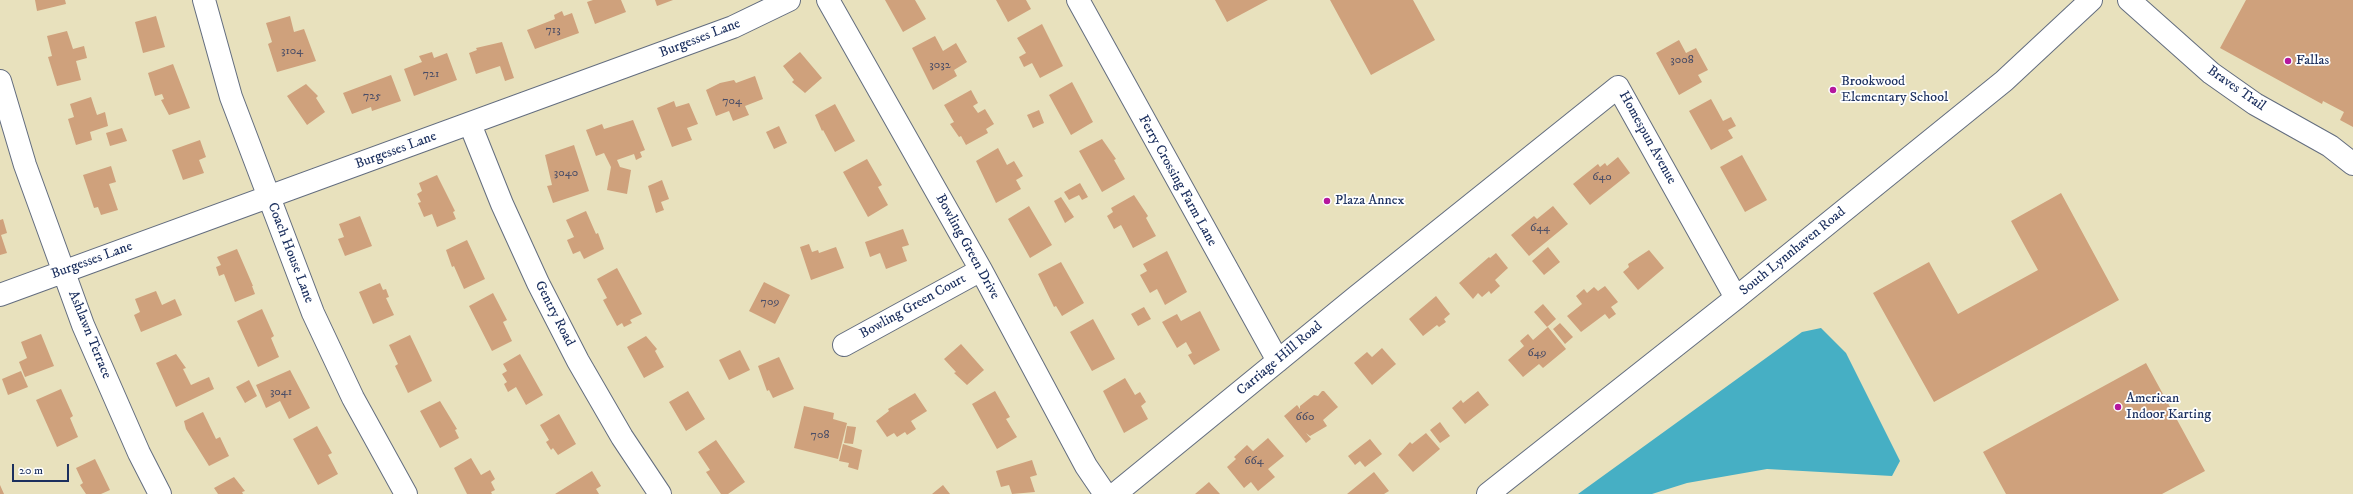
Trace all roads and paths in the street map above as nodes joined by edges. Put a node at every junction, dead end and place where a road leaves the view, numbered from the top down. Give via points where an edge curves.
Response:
1 (204, 0) edge
2 (789, 0) edge
3 (828, 0) edge
4 (1078, 0) edge
5 (2091, 0) edge
6 (2129, 0) edge
7 (0, 81) edge
8 (470, 124) junction
9 (2353, 164) edge
10 (268, 198) junction
11 (1446, 224) joint
12 (981, 270) junction
13 (64, 272) junction
14 (0, 295) edge
15 (1736, 298) junction
16 (844, 345) dead end
17 (1278, 361) junction
18 (160, 494) edge
19 (406, 494) edge
20 (660, 494) edge
21 (1105, 494) edge
22 (1115, 494) edge
23 (1488, 494) edge

1 - 10 street, Coach House Lane via 231,97
2 - 8 street, Burgesses Lane via 733,27
3 - 12 street, Bowling Green Drive
4 - 17 street, Ferry Crossing Farm Lane
5 - 15 street, South Lynnhaven Road via 2004,80
6 - 9 street, Braves Trail via 2211,73 2255,104 2330,146
7 - 13 street, Ashlawn Terrace via 25,165
8 - 10 street, Burgesses Lane
8 - 20 street, Gentry Road via 502,204 538,283 578,361
10 - 13 street, Burgesses Lane
10 - 19 street, Coach House Lane via 320,327 353,398
11 - 15 street, Homespun Avenue via 1618,87
11 - 17 street, Carriage Hill Road
12 - 16 street, Bowling Green Court
12 - 21 street, Bowling Green Drive via 1086,466
13 - 14 street, Burgesses Lane
13 - 18 street, Ashlawn Terrace via 83,325 139,454
15 - 23 street, South Lynnhaven Road
17 - 22 street, Carriage Hill Road

